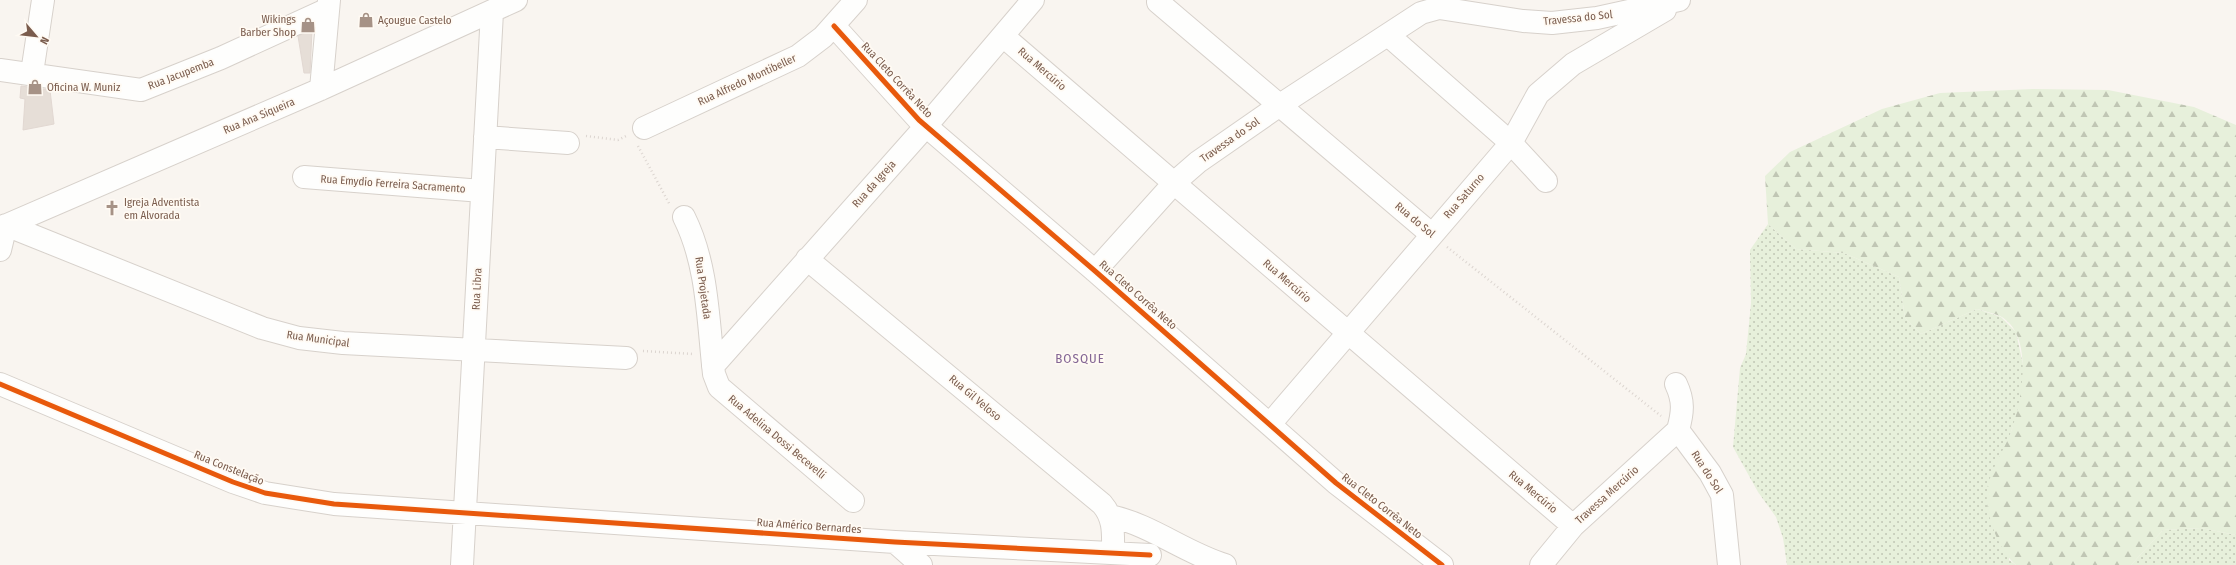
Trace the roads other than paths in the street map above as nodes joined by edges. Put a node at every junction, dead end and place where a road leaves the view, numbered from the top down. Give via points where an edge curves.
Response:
1 (43, 0) edge
2 (516, 0) edge
3 (856, 0) edge
4 (1034, 0) edge
5 (1678, 0) edge
6 (1683, 0) edge
7 (1158, 2) dead end
8 (329, 4) edge
9 (492, 12) junction
10 (834, 26) junction
11 (1388, 35) junction
12 (1003, 36) junction
13 (0, 70) edge
14 (32, 73) junction
15 (321, 89) junction
16 (1280, 105) junction
17 (926, 126) junction
18 (637, 134) road end
19 (485, 136) junction
20 (576, 139) road end
21 (1510, 142) junction
22 (304, 177) dead end
23 (1546, 181) dead end
24 (1175, 182) junction
25 (482, 191) junction
26 (684, 217) road end
27 (3, 227) edge
28 (1431, 234) junction
29 (0, 250) edge
30 (807, 259) junction
31 (1095, 271) junction
32 (1348, 334) junction
33 (474, 350) junction
34 (626, 358) dead end
35 (713, 366) junction
36 (0, 384) edge
37 (1676, 384) dead end
38 (1270, 424) junction
39 (1678, 430) junction
40 (853, 501) dead end
41 (465, 514) junction
42 (1110, 516) junction
43 (1573, 526) junction
44 (895, 542) junction
45 (1113, 553) junction
46 (1150, 555) dead end
47 (1441, 564) edge
48 (462, 565) edge
49 (921, 565) edge
50 (1226, 565) edge
51 (1418, 565) edge
52 (1541, 565) edge
53 (1729, 565) edge

1 - 14 street
2 - 9 street, Rua Ana Siqueira
3 - 10 street, Rua Alfredo Montibeller
4 - 12 street, Rua da Igreja
5 - 11 street, Travessa do Sol via 1597,18 1552,23 1438,8 1421,13
6 - 21 street, Rua Saturno via 1573,64 1538,94
7 - 16 street, Rua do Sol
8 - 14 street, Rua Jacupemba via 221,58 140,90
8 - 15 street
9 - 15 street, Rua Ana Siqueira
9 - 19 street, Rua Libra
10 - 17 street, Rua Cleto Corrêa Neto via 911,113
10 - 18 street, Rua Alfredo Montibeller via 812,46 783,64
11 - 16 street, Travessa do Sol
11 - 21 street
12 - 17 street, Rua da Igreja
12 - 24 street, Rua Mercúrio
13 - 14 street, Rua Jacupemba
15 - 27 street, Rua Ana Siqueira
16 - 24 street, Travessa do Sol via 1198,162
16 - 28 street, Rua do Sol
17 - 30 street, Rua da Igreja
17 - 31 street, Rua Cleto Corrêa Neto
19 - 20 street
19 - 25 street, Rua Libra
21 - 23 street
21 - 28 street, Rua Saturno
22 - 25 street, Rua Emydio Ferreira Sacramento
24 - 31 street, Travessa do Sol
24 - 32 street, Rua Mercúrio
25 - 33 street, Rua Libra
26 - 35 street, Rua Projetada via 692,234 703,273
27 - 29 street
27 - 33 street, Rua Municipal via 281,333 321,342
28 - 32 street, Rua Saturno
30 - 35 street, Rua da Igreja
30 - 42 street, Rua Gil Veloso via 1096,499
31 - 38 street, Rua Cleto Corrêa Neto
32 - 38 street, Rua Saturno
32 - 43 street, Rua Mercúrio
33 - 34 street, Rua Municipal
33 - 41 street, Rua Libra
35 - 40 street, Rua Adelina Dossi Becevelli via 716,382 723,392
36 - 41 street, Rua Constelação via 265,493 334,504
37 - 39 street via 1683,402
38 - 47 street, Rua Cleto Corrêa Neto via 1336,483
39 - 43 street, Travessa Mercúrio
39 - 53 street, Rua do Sol via 1710,473 1722,495
41 - 44 street, Rua Américo Bernardes
41 - 48 street, Rua Libra
42 - 45 street via 1113,525
42 - 50 street via 1146,528 1196,554
43 - 52 street, Travessa Mercúrio
44 - 45 street, Rua Américo Bernardes
44 - 49 street
45 - 46 street, Rua Américo Bernardes
47 - 51 street

